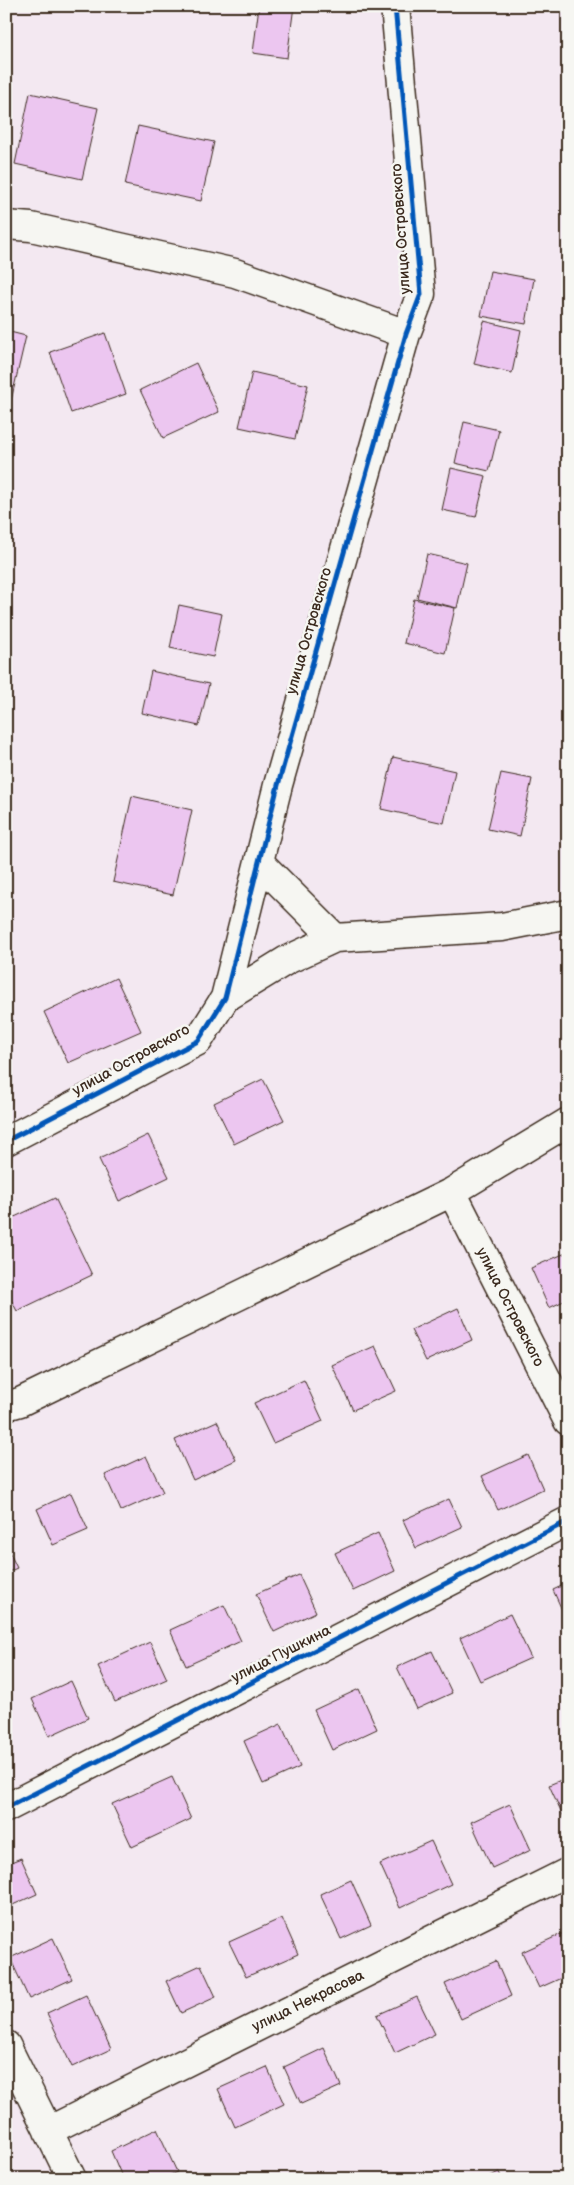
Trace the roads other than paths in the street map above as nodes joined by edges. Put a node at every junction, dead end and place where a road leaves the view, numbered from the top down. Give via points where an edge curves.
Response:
1 (395, 6) edge
2 (6, 225) edge
3 (406, 334) junction
4 (259, 862) junction
5 (568, 914) edge
6 (335, 938) junction
7 (225, 998) junction
8 (568, 1122) edge
9 (6, 1140) edge
10 (452, 1192) junction
11 (6, 1406) edge
12 (568, 1421) edge
13 (568, 1521) edge
14 (6, 1808) edge
15 (568, 1872) edge
16 (6, 2045) edge
17 (48, 2131) junction
18 (72, 2179) edge

1 - 3 street, улица Островского via 421,294
2 - 3 street via 31,226 235,273
3 - 4 street, улица Островского
4 - 6 street
4 - 7 street, улица Островского
5 - 6 street via 502,927
6 - 7 street via 287,960
7 - 9 street, улица Островского via 198,1041
8 - 10 street
10 - 11 street
10 - 12 street, улица Островского
13 - 14 street, улица Пушкина
15 - 17 street, улица Некрасова
16 - 17 street
17 - 18 street

